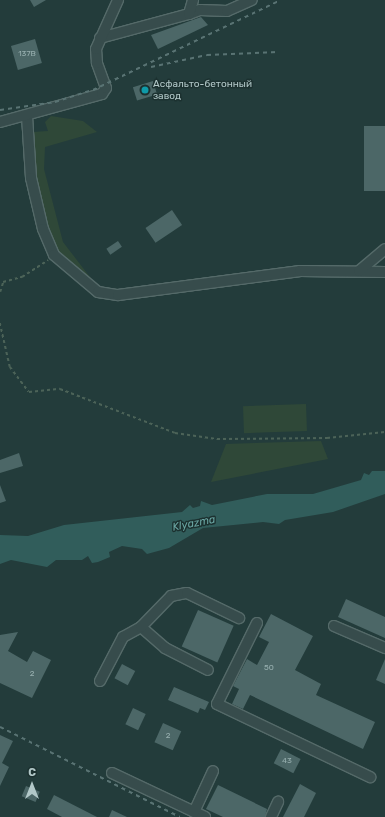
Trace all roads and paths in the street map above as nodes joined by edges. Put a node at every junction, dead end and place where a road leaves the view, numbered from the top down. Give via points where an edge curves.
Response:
1 (118, 0) edge
2 (193, 0) edge
3 (252, 0) edge
4 (189, 14) junction
5 (100, 38) junction
6 (28, 116) junction
7 (0, 122) edge
8 (385, 249) edge
9 (54, 255) junction
10 (359, 271) junction
11 (385, 272) edge
12 (0, 292) edge
13 (0, 323) edge
14 (385, 432) edge
15 (239, 618) dead end
16 (257, 623) dead end
17 (334, 626) dead end
18 (141, 627) junction
19 (385, 648) edge
20 (208, 670) dead end
21 (100, 681) dead end
22 (213, 772) dead end
23 (112, 773) dead end
24 (370, 777) dead end
25 (278, 802) dead end
26 (194, 812) junction
27 (205, 817) edge
28 (271, 817) edge

1 - 5 street
2 - 4 street
3 - 4 street via 227,11 200,10
4 - 5 street
5 - 6 street via 96,63 106,88 102,94
6 - 7 street
6 - 9 street via 33,210
8 - 10 street
9 - 10 street via 98,292 118,295 312,267
9 - 12 path via 22,277 3,282
10 - 11 street
13 - 14 path via 10,367 29,392 60,389 175,433 217,438 327,438
15 - 18 street via 187,593 170,596
16 - 24 street via 217,704
17 - 19 street
18 - 20 street via 164,648
18 - 21 street via 123,637
22 - 26 street
23 - 26 street
25 - 28 street
26 - 27 street

